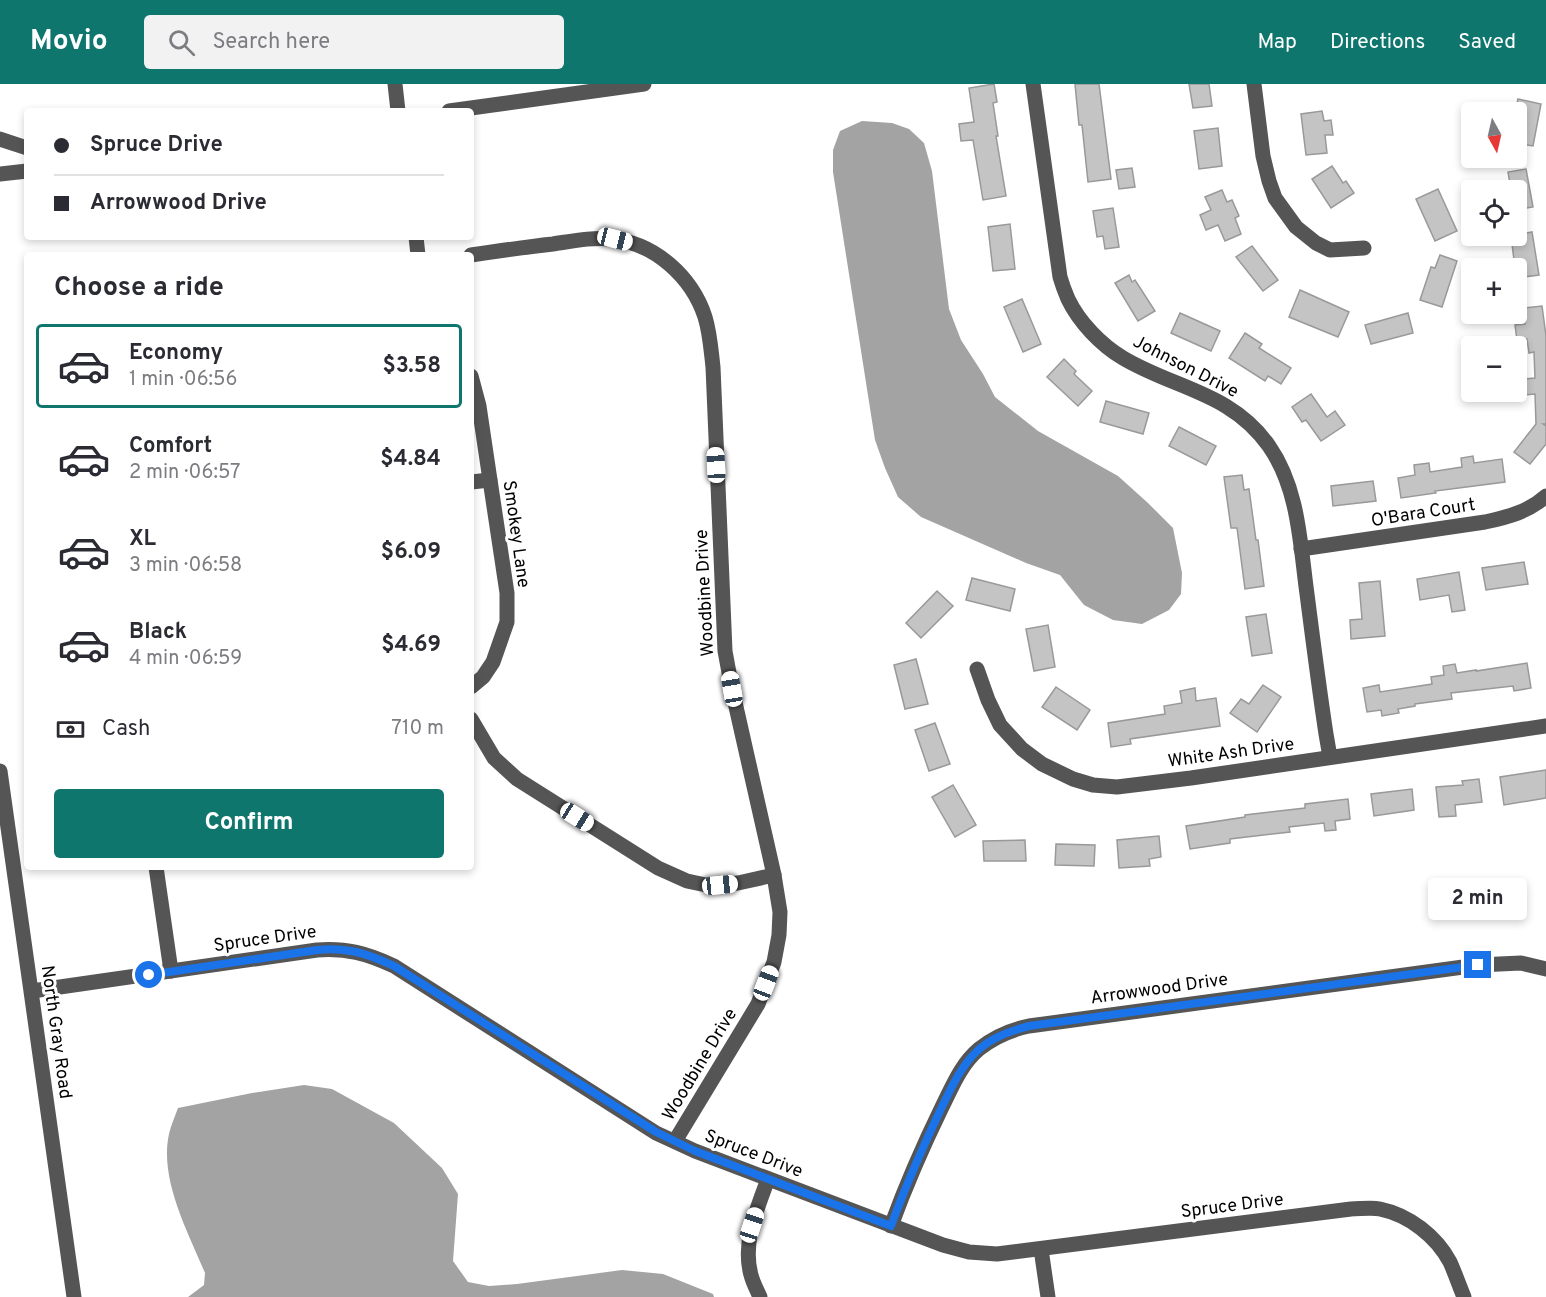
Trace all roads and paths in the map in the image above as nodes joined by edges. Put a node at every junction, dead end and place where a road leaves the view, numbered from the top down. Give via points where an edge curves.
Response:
1 (395, 84) edge
2 (644, 84) edge
3 (1033, 84) edge
4 (1254, 84) edge
5 (620, 86) edge
6 (398, 108) edge
7 (470, 108) edge
8 (0, 139) edge
9 (24, 147) edge
10 (24, 171) edge
11 (0, 174) edge
12 (1364, 248) dead end
13 (474, 255) edge
14 (474, 387) edge
15 (490, 480) junction
16 (474, 482) edge
17 (1546, 496) edge
18 (1301, 549) junction
19 (977, 669) dead end
20 (474, 684) edge
21 (474, 724) edge
22 (1546, 726) edge
23 (1330, 757) junction
24 (0, 771) edge
25 (156, 870) edge
26 (774, 875) junction
27 (1546, 969) edge
28 (171, 971) junction
29 (32, 991) junction
30 (675, 1142) junction
31 (768, 1179) junction
32 (891, 1226) junction
33 (1041, 1249) junction
34 (74, 1297) edge
35 (760, 1297) edge
36 (1048, 1297) edge
37 (1464, 1297) edge

1 - 6 street
2 - 5 street
3 - 18 street, Johnson Drive via 1060,277 1068,300 1083,323 1123,358 1221,403 1248,421 1280,463 1289,483
4 - 12 street via 1263,156 1275,198 1296,227 1316,243 1330,250
5 - 7 street
8 - 9 street
10 - 11 street
13 - 26 street, Woodbine Drive via 594,238 615,239 636,244 666,260 700,304 713,367 725,651
14 - 15 street, Smokey Lane
15 - 16 street
15 - 20 street, Smokey Lane via 507,593 507,622 494,662
17 - 18 street, O'Bara Court via 1515,515 1485,522
18 - 23 street, Johnson Drive
19 - 23 street, White Ash Drive via 1000,725 1022,749 1042,764 1093,785 1135,785
21 - 26 street via 494,758 517,779 658,867 706,885
22 - 23 street, White Ash Drive
24 - 29 street, North Gray Road
25 - 28 street
26 - 30 street, Woodbine Drive via 780,912 774,962 758,1004
27 - 32 street, Arrowwood Drive via 1521,963 1478,965 1010,1030 978,1050 955,1080
28 - 29 street, Spruce Drive
28 - 30 street, Spruce Drive via 317,950 363,952 394,966 637,1122
29 - 34 street, North Gray Road
30 - 31 street, Spruce Drive
31 - 32 street, Spruce Drive
31 - 35 street via 748,1250 750,1274
32 - 33 street, Spruce Drive via 969,1252 997,1254
33 - 36 street
33 - 37 street, Spruce Drive via 1351,1209 1377,1209 1414,1222 1433,1239 1449,1261

